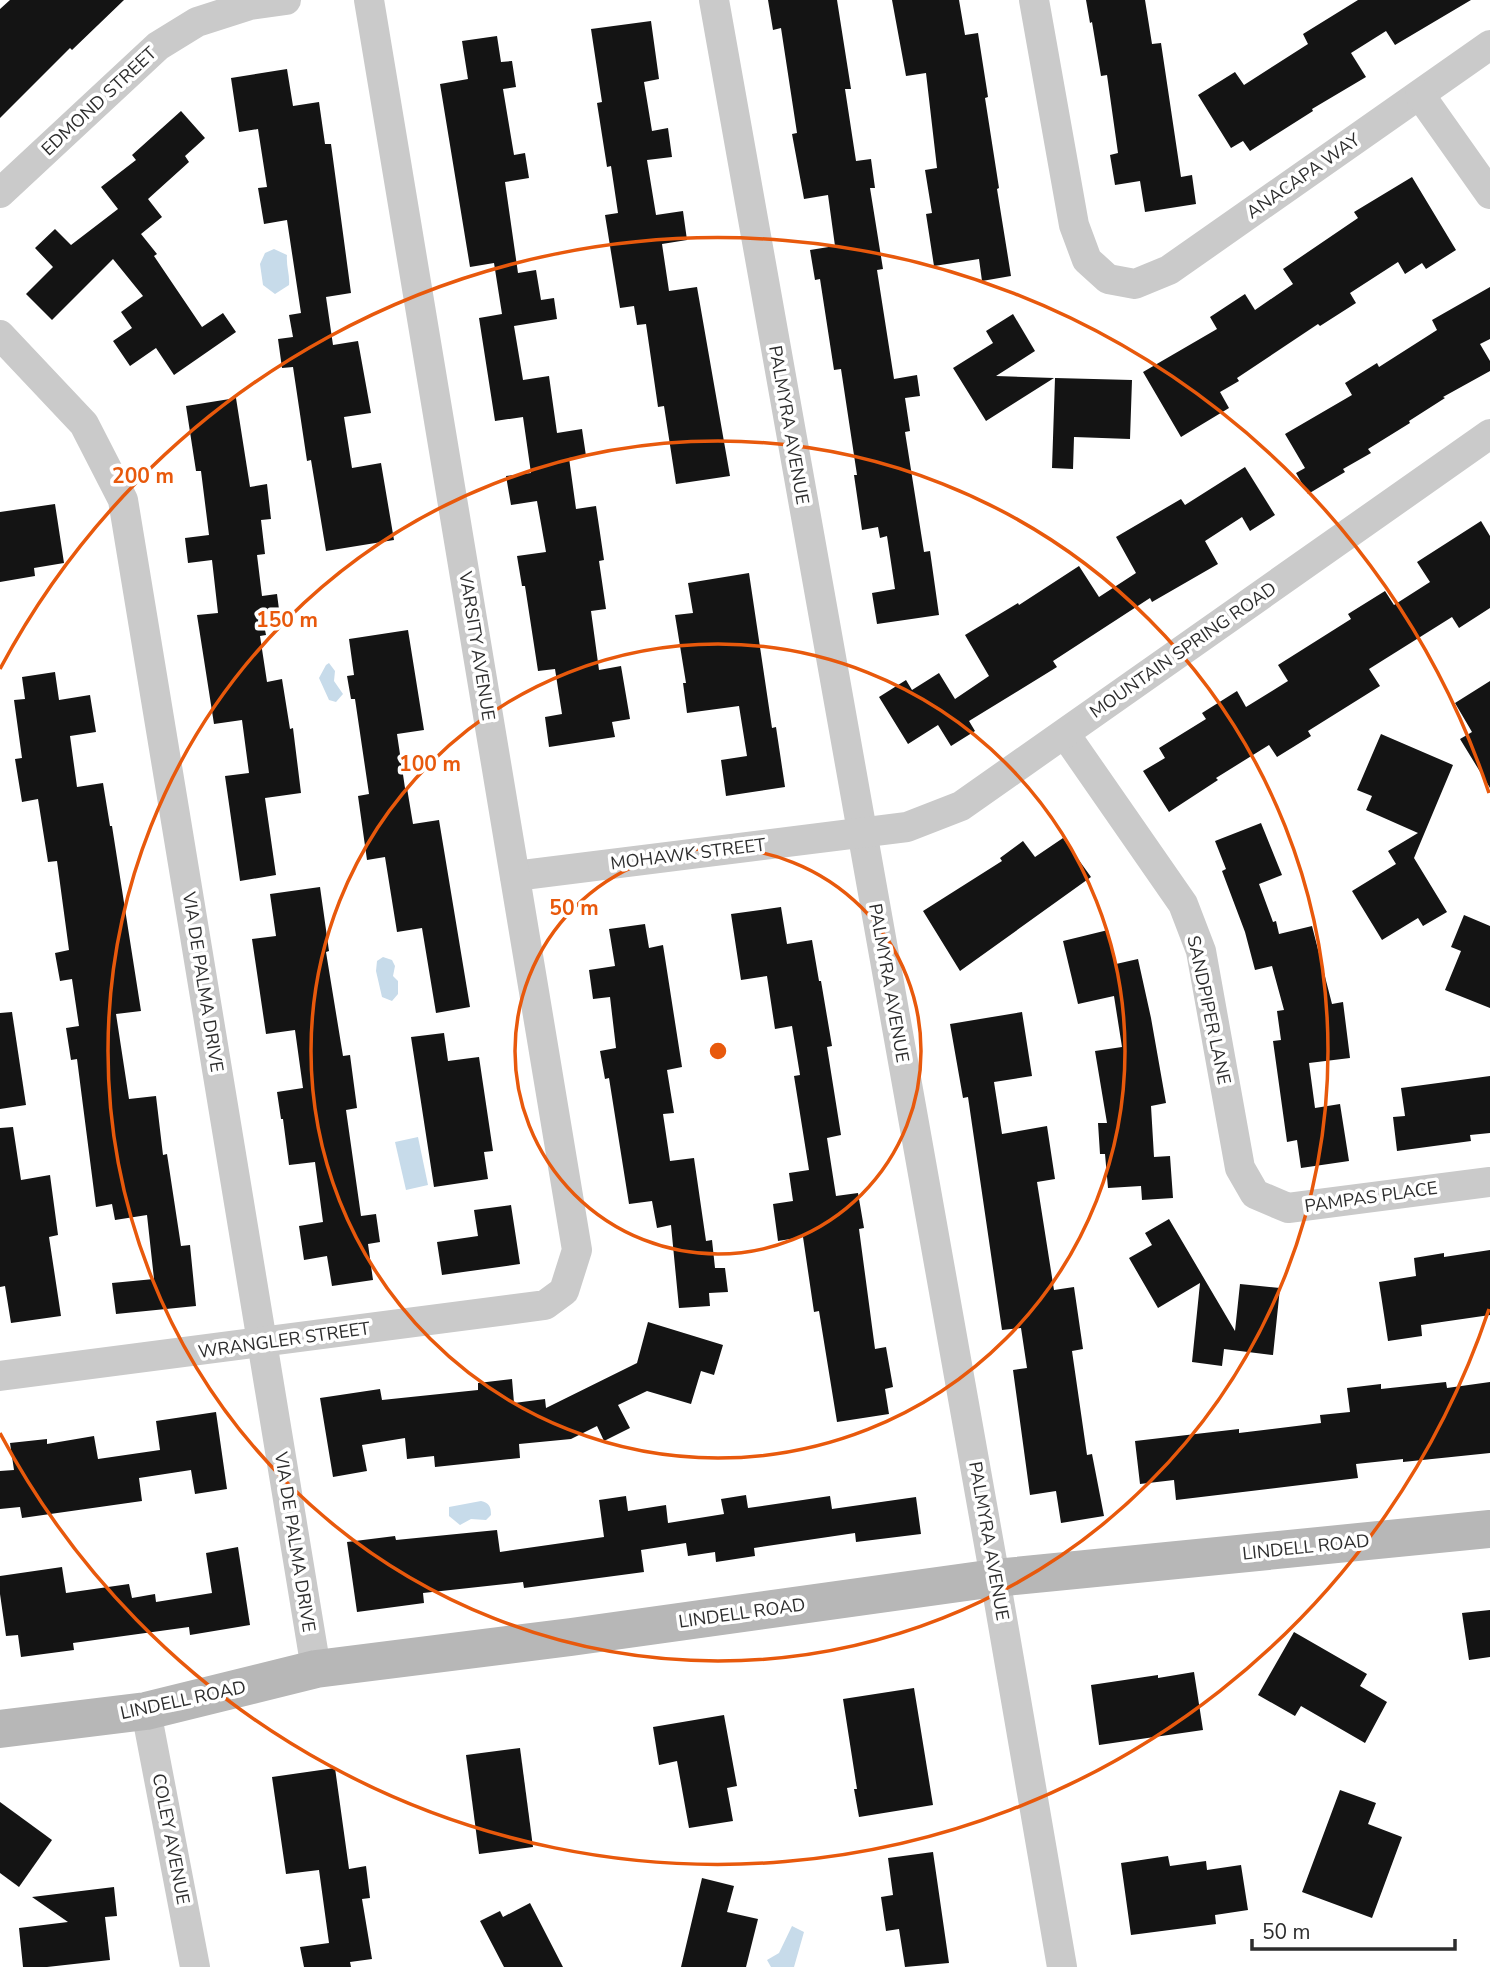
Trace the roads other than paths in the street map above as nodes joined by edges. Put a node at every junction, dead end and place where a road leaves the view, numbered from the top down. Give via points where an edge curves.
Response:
1 (286, 0) edge
2 (369, 0) edge
3 (714, 0) edge
4 (1034, 0) edge
5 (1490, 45) edge
6 (1420, 95) junction
7 (0, 193) edge
8 (1490, 194) edge
9 (0, 335) edge
10 (1490, 434) edge
11 (1065, 734) junction
12 (862, 832) junction
13 (515, 876) junction
14 (1490, 1182) edge
15 (1255, 1194) joint
16 (564, 1292) joint
17 (262, 1343) junction
18 (0, 1376) edge
19 (1490, 1529) edge
20 (995, 1578) junction
21 (316, 1669) junction
22 (146, 1711) junction
23 (0, 1729) edge
24 (195, 1967) edge
25 (1062, 1967) edge

1 - 7 street, EDMOND STREET via 250,5 197,22 158,46
2 - 13 street, VARSITY AVENUE
3 - 12 street, PALMYRA AVENUE
4 - 6 street, ANACAPA WAY via 1074,225 1087,260 1108,279 1135,284 1169,270
5 - 6 street, ANACAPA WAY
6 - 8 street
9 - 17 street, VIA DE PALMA DRIVE via 84,424 123,499
10 - 11 street, MOUNTAIN SPRING ROAD
11 - 12 street, MOUNTAIN SPRING ROAD via 961,806 907,827
11 - 15 street, SANDPIPER LANE via 1183,904 1201,951 1240,1168
12 - 13 street, MOHAWK STREET
12 - 20 street, PALMYRA AVENUE
13 - 16 street, VARSITY AVENUE via 577,1250
14 - 15 street, PAMPAS PLACE via 1288,1208
16 - 17 street, WRANGLER STREET via 545,1305
17 - 18 street, WRANGLER STREET
17 - 21 street, VIA DE PALMA DRIVE
19 - 20 street, LINDELL ROAD
20 - 21 street, LINDELL ROAD
20 - 25 street, PALMYRA AVENUE
21 - 22 street, LINDELL ROAD
22 - 23 street, LINDELL ROAD
22 - 24 street, COLEY AVENUE

